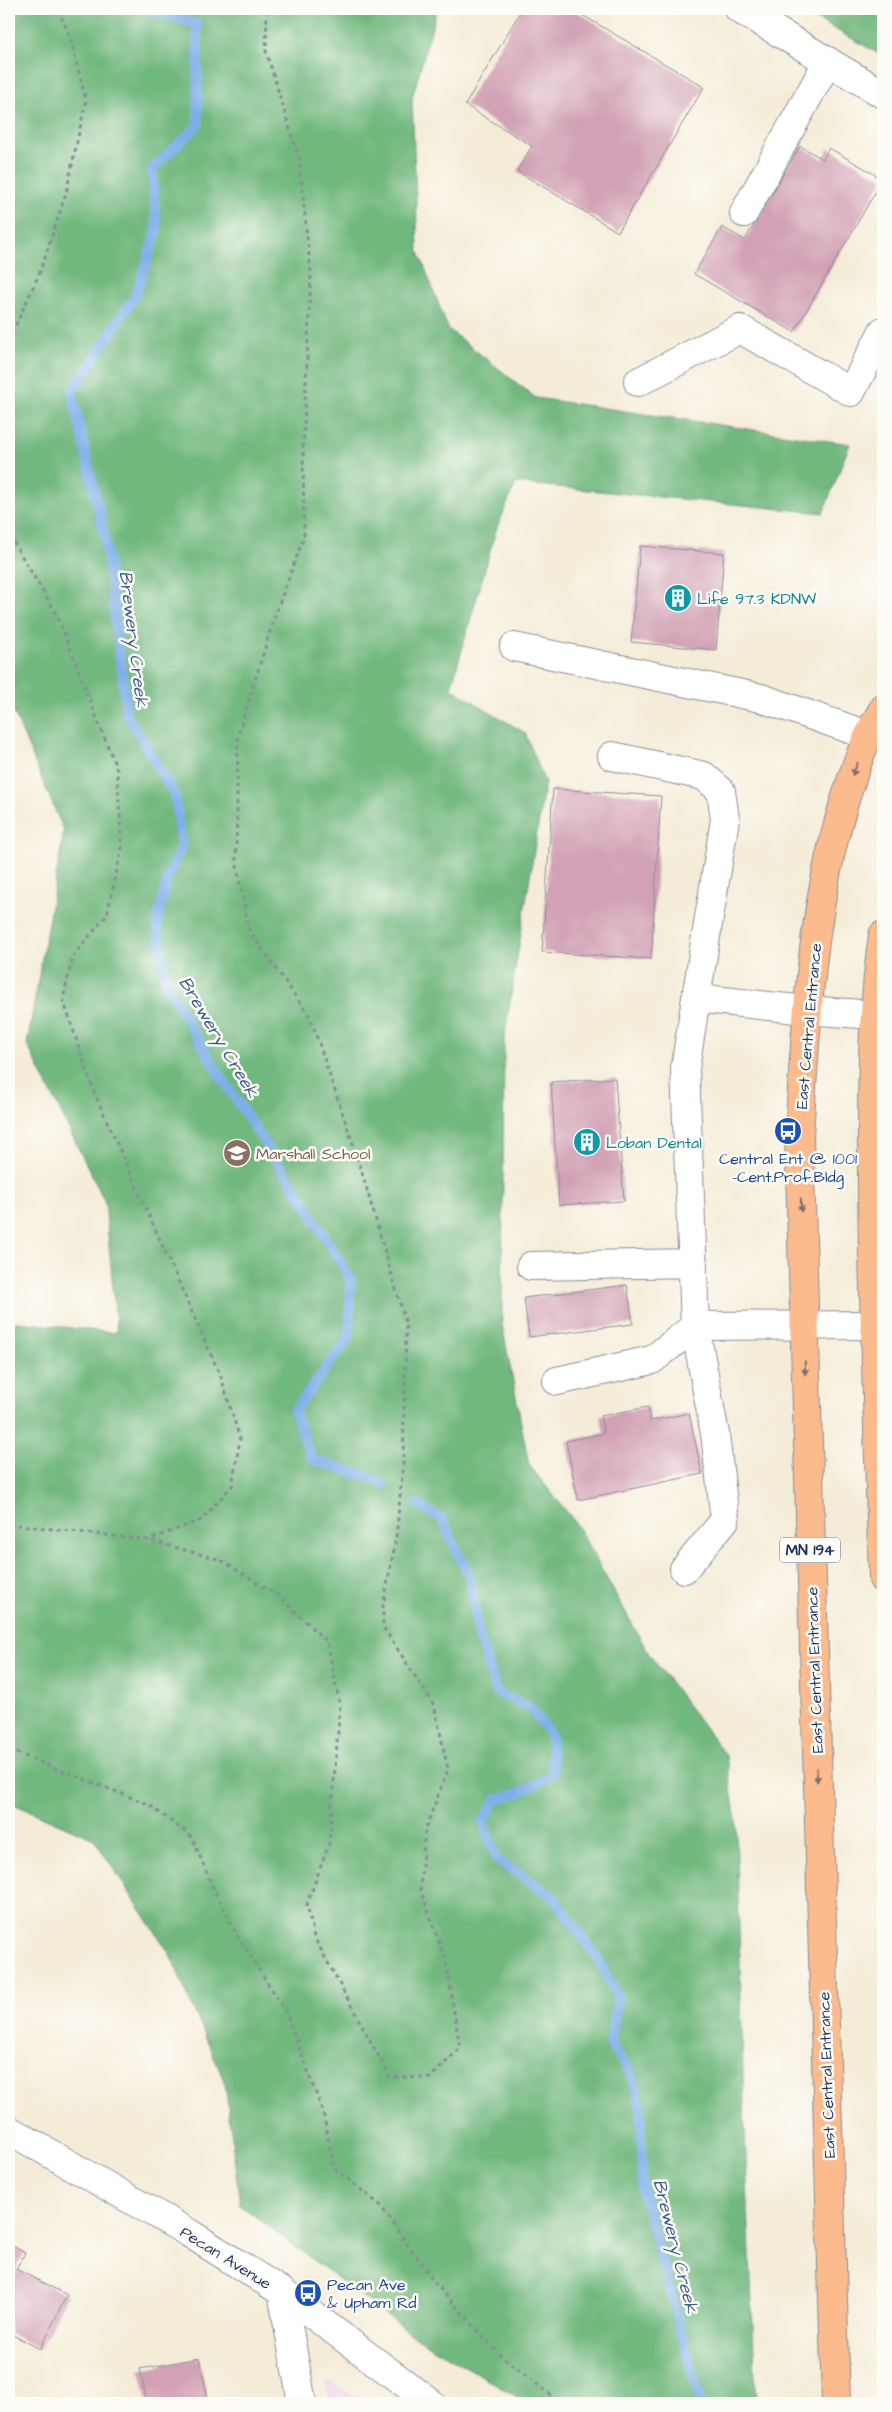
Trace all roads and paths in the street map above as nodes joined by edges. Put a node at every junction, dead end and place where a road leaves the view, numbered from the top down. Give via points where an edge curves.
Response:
1 (58, 9) edge
2 (267, 9) edge
3 (739, 9) edge
4 (828, 61) junction
5 (883, 94) edge
6 (744, 213) dead end
7 (883, 331) edge
8 (9, 340) edge
9 (638, 382) dead end
10 (9, 535) edge
11 (514, 647) dead end
12 (883, 709) edge
13 (870, 736) junction
14 (612, 756) dead end
15 (883, 935) edge
16 (696, 998) junction
17 (806, 1010) junction
18 (875, 1015) junction
19 (693, 1263) junction
20 (531, 1266) dead end
21 (804, 1325) junction
22 (875, 1325) junction
23 (695, 1326) junction
24 (557, 1381) dead end
25 (9, 1524) edge
26 (148, 1540) junction
27 (684, 1569) dead end
28 (883, 1579) edge
29 (9, 1750) edge
30 (9, 2130) edge
31 (282, 2292) junction
32 (302, 2403) edge
33 (430, 2403) edge
34 (561, 2403) edge
35 (836, 2403) edge

1 - 8 path via 69,34 86,100 66,193 40,272
2 - 26 path via 266,51 299,159 312,274 303,447 304,537 276,612 238,735 236,861 250,930 310,1017 358,1159 406,1324 403,1464 383,1626 434,1705 448,1769 426,1830 420,1888 446,1962 460,2048 430,2078 390,2077 314,1937 307,1904 329,1844 340,1705 326,1642 280,1597 221,1560
3 - 4 street
4 - 5 street
4 - 6 street
7 - 9 street via 851,392 740,329
10 - 26 path via 56,612 117,770 122,847 107,915 72,956 63,998 94,1092 221,1377 240,1439 232,1486 201,1520
11 - 13 street via 761,698
12 - 13 highway, East Central Entrance / MN 194
13 -> 17 highway, East Central Entrance / MN 194 via 854,770 835,833 817,919
14 - 16 street via 704,776 721,791 725,819
15 - 18 highway
16 - 17 street
16 - 19 street via 685,1069
17 - 18 street
17 -> 21 highway, East Central Entrance / MN 194 via 799,1136
18 - 22 highway via 872,1080
19 - 20 street
19 - 23 street
21 - 22 street
21 - 23 street
21 -> 35 highway, East Central Entrance / MN 194
22 - 28 highway
23 - 24 street via 652,1360
23 - 27 street via 715,1434 725,1520
25 - 26 path
29 - 34 path via 148,1804 192,1837 237,1935 286,2012 323,2112 334,2168 380,2205 435,2283 500,2355
30 - 31 street, Pecan Avenue via 189,2233
31 - 32 street
31 - 33 street, Pecan Avenue

